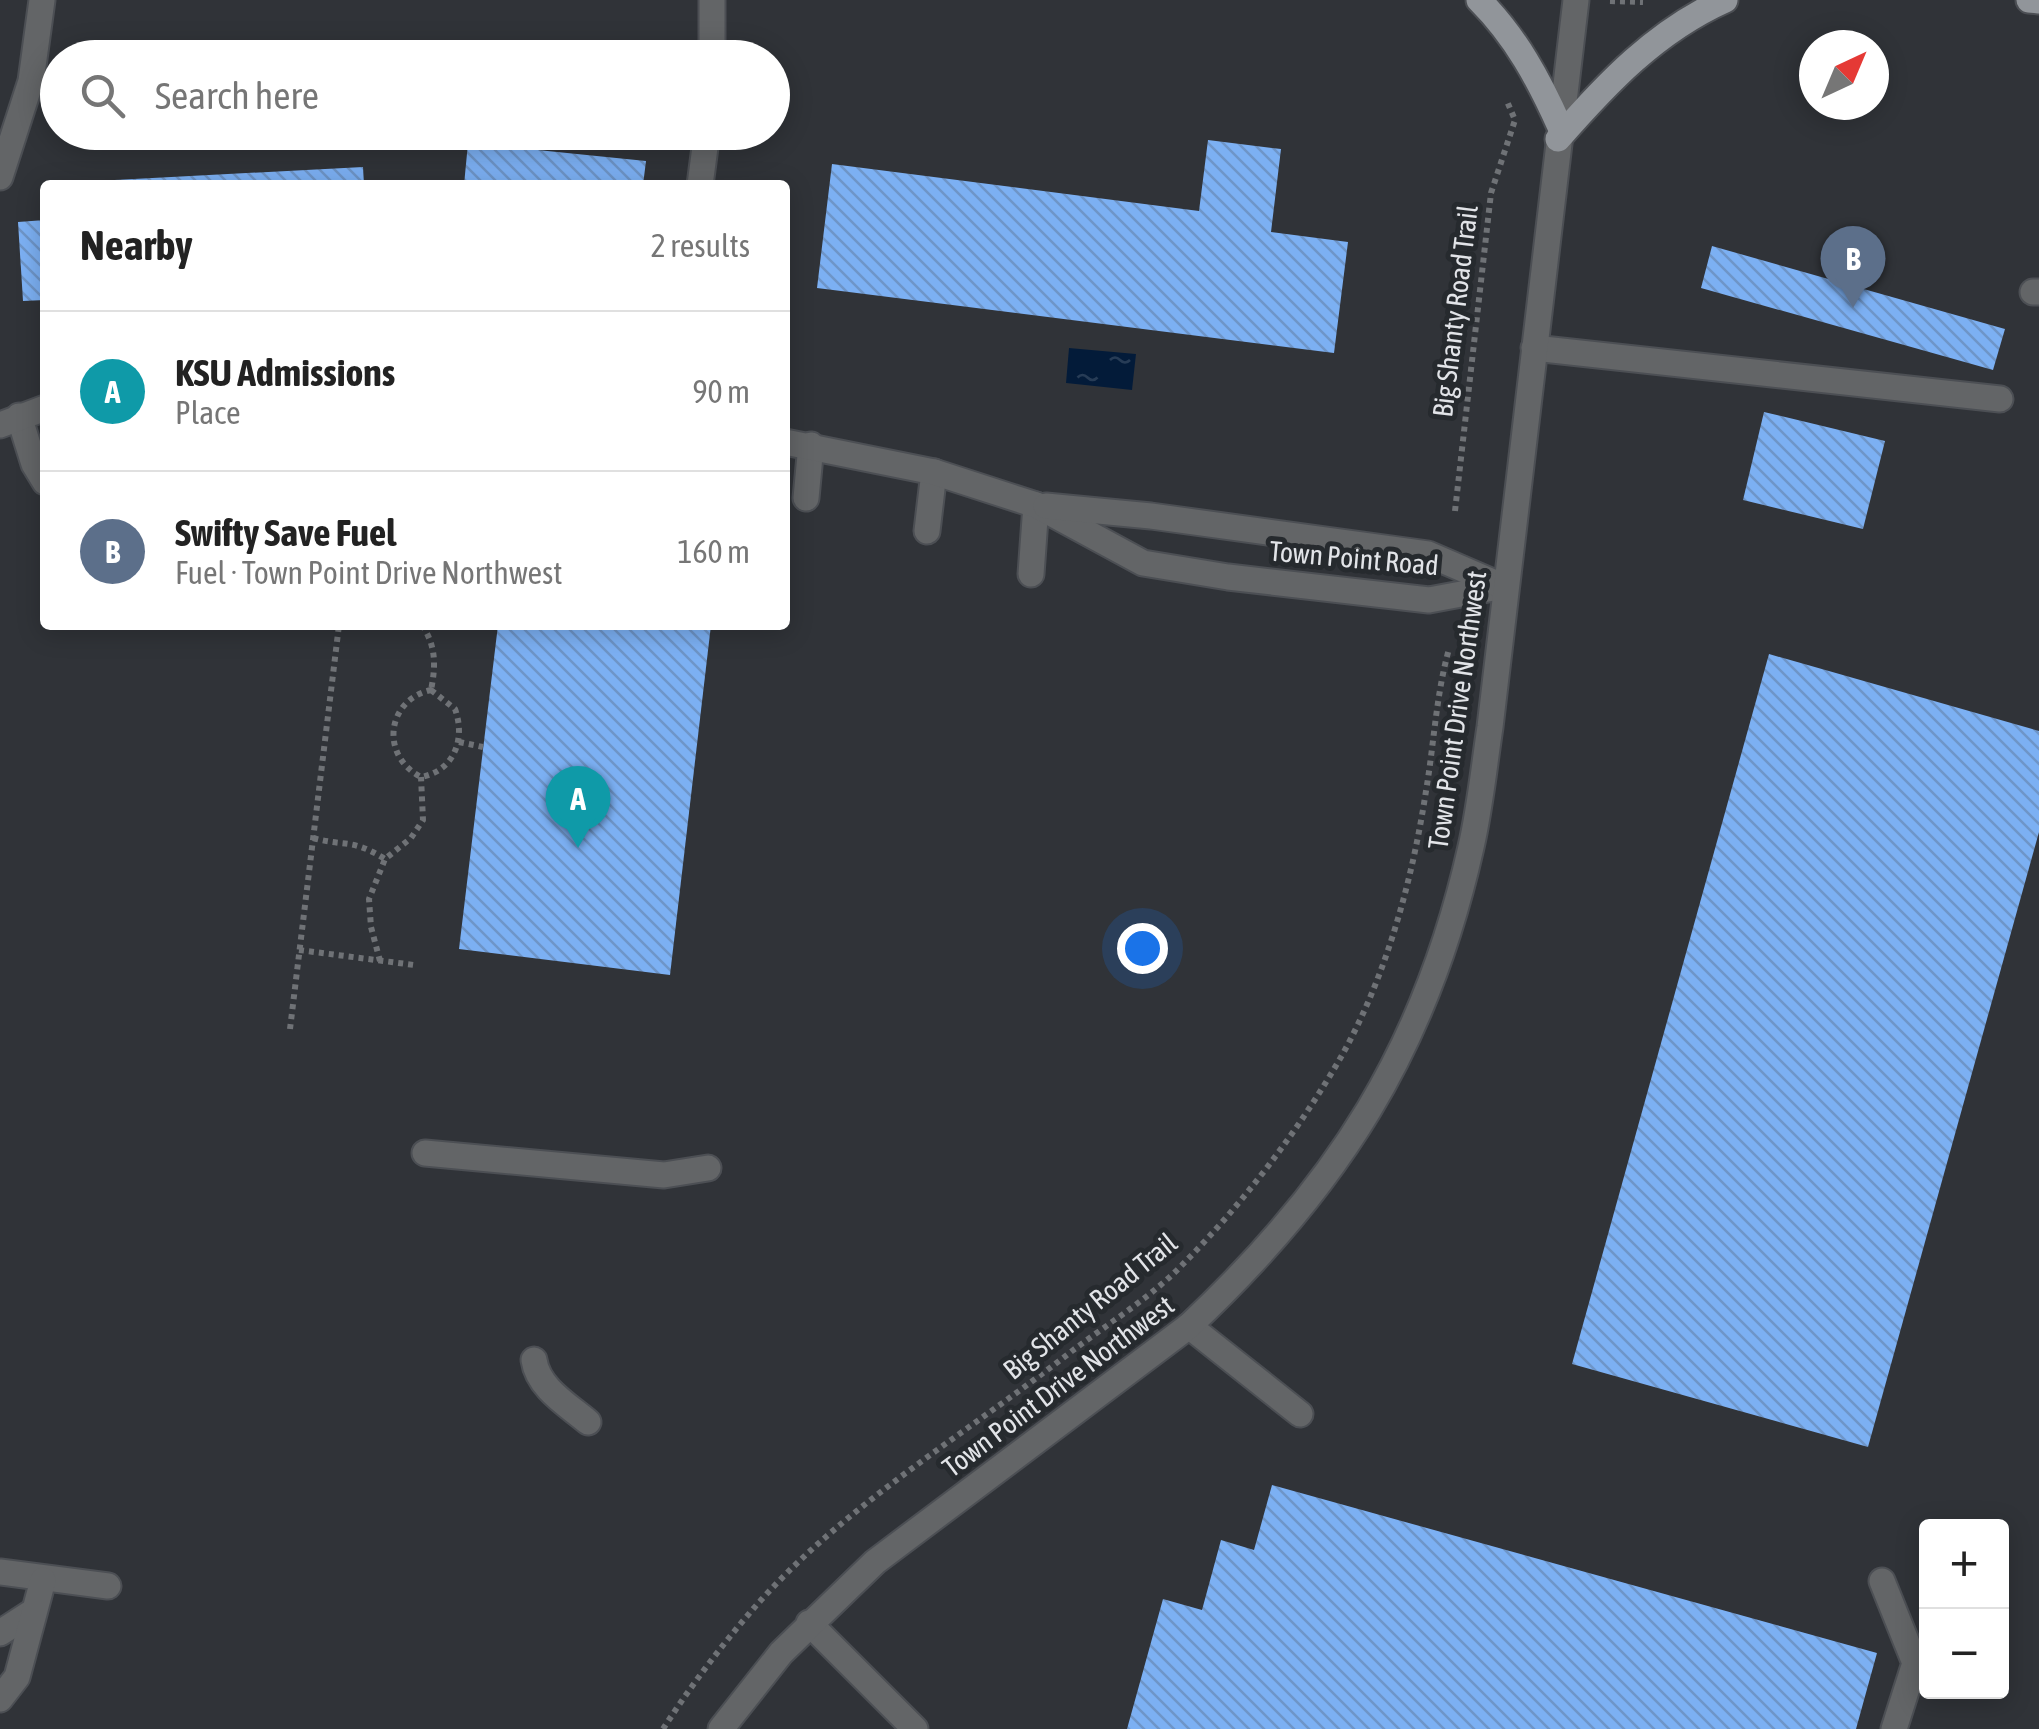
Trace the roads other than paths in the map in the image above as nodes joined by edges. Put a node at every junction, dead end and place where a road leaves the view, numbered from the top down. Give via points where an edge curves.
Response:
1 (42, 0) edge
2 (712, 0) edge
3 (1479, 0) edge
4 (1576, 0) edge
5 (1725, 0) edge
6 (2028, 0) edge
7 (2039, 1) edge
8 (2039, 11) edge
9 (712, 40) edge
10 (1559, 133) junction
11 (705, 150) edge
12 (0, 178) edge
13 (701, 180) edge
14 (1534, 348) junction
15 (2000, 399) dead end
16 (40, 410) edge
17 (10, 421) edge
18 (798, 444) edge
19 (934, 472) junction
20 (40, 474) edge
21 (806, 498) dead end
22 (1036, 505) junction
23 (927, 531) dead end
24 (1031, 574) dead end
25 (1504, 586) junction
26 (425, 1153) dead end
27 (708, 1168) dead end
28 (1189, 1326) junction
29 (534, 1360) dead end
30 (1300, 1414) dead end
31 (588, 1422) dead end
32 (0, 1572) edge
33 (44, 1580) junction
34 (1882, 1581) dead end
35 (108, 1586) dead end
36 (34, 1611) junction
37 (809, 1623) junction
38 (0, 1633) edge
39 (0, 1700) edge
40 (721, 1729) edge
41 (915, 1729) edge
42 (1894, 1729) edge

1 - 12 street via 30,81
2 - 9 street
3 - 10 main road via 1538,78
4 - 10 street, Town Point Drive Northwest
5 - 10 main road via 1644,49
6 - 7 main road
6 - 8 street
10 - 14 street, Town Point Drive Northwest
11 - 13 street
14 - 15 street
14 - 25 street, Town Point Drive Northwest
16 - 17 street
17 - 20 street
18 - 19 street, Town Point Road
18 - 21 street
19 - 22 street, Town Point Road
19 - 23 street
22 - 24 street
22 - 25 street, Town Point Road via 1428,554
22 - 25 street, Town Point Road via 1143,564 1429,600
25 - 28 street, Town Point Drive Northwest via 1472,843 1449,930 1409,1036 1338,1162 1289,1224
26 - 27 street via 664,1175
28 - 30 street
28 - 37 street, Town Point Drive Northwest via 875,1562
29 - 31 street via 545,1385
32 - 33 street
33 - 35 street
33 - 36 street
34 - 42 street via 1915,1663
36 - 38 street
36 - 39 street via 17,1677
37 - 40 street, Town Point Drive Northwest
37 - 41 street

